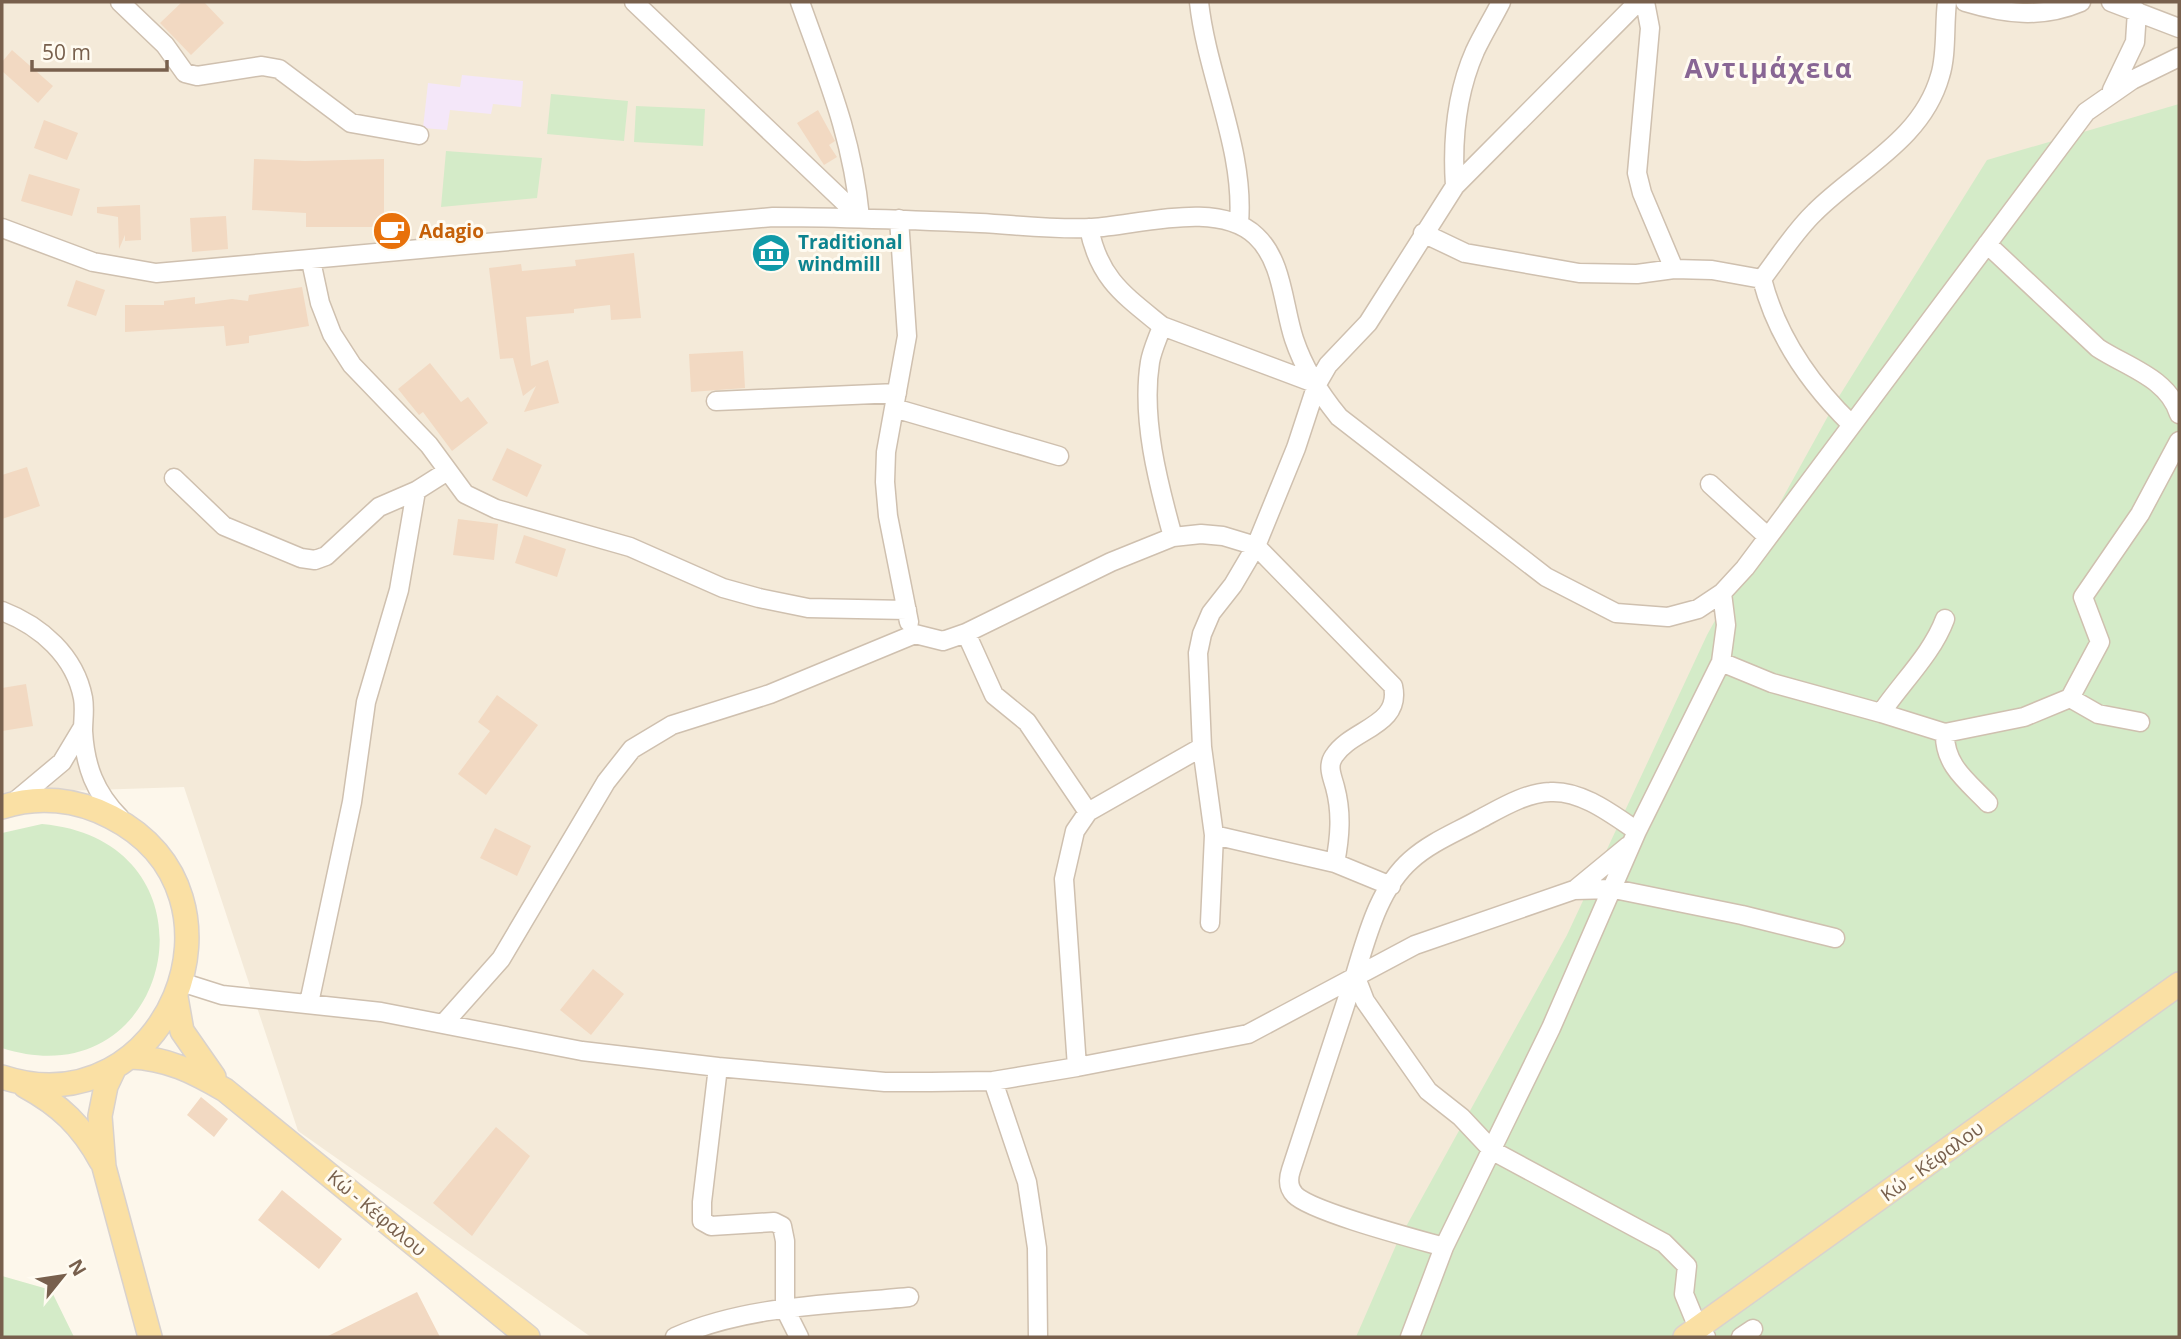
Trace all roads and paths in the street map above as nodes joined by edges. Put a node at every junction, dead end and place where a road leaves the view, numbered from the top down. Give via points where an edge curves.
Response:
1 (120, 2) edge
2 (634, 2) edge
3 (800, 2) edge
4 (1199, 2) edge
5 (1501, 2) edge
6 (1638, 2) edge
7 (1644, 2) edge
8 (1947, 2) edge
9 (1965, 2) edge
10 (2081, 2) edge
11 (2111, 2) edge
12 (2137, 12) junction
13 (2179, 28) edge
14 (2179, 57) edge
15 (2109, 93) junction
16 (419, 135) dead end
17 (1455, 186) junction
18 (860, 217) junction
19 (899, 219) junction
20 (1239, 223) junction
21 (2, 228) edge
22 (1089, 228) junction
23 (1423, 233) junction
24 (1987, 244) junction
25 (311, 261) junction
26 (1674, 269) junction
27 (1762, 279) junction
28 (1162, 326) junction
29 (1317, 384) junction
30 (716, 401) dead end
31 (896, 401) junction
32 (2179, 414) edge
33 (1851, 425) junction
34 (2179, 441) edge
35 (1059, 456) dead end
36 (446, 472) junction
37 (174, 478) dead end
38 (1710, 484) dead end
39 (416, 491) junction
40 (1172, 537) junction
41 (1768, 537) junction
42 (1256, 546) junction
43 (1722, 593) junction
44 (907, 610) junction
45 (2, 611) edge
46 (1945, 619) dead end
47 (966, 633) junction
48 (915, 634) junction
49 (1721, 662) junction
50 (2070, 698) junction
51 (1881, 713) junction
52 (2140, 722) dead end
53 (83, 727) junction
54 (1945, 733) junction
55 (1202, 747) junction
56 (1988, 803) dead end
57 (6, 806) edge
58 (1087, 812) junction
59 (131, 829) junction
60 (1214, 835) junction
61 (1635, 836) junction
62 (1335, 863) junction
63 (1391, 886) junction
64 (1614, 889) junction
65 (1574, 890) junction
66 (1210, 923) dead end
67 (1835, 938) dead end
68 (1356, 975) junction
69 (2179, 984) edge
70 (179, 990) junction
71 (309, 1003) junction
72 (446, 1023) junction
73 (123, 1062) junction
74 (718, 1067) junction
75 (1077, 1067) junction
76 (9, 1079) edge
77 (993, 1081) junction
78 (225, 1090) junction
79 (1493, 1151) junction
80 (104, 1167) junction
81 (1444, 1247) junction
82 (909, 1297) dead end
83 (785, 1309) junction
84 (1696, 1334) edge
85 (150, 1337) edge
86 (528, 1337) edge
87 (675, 1337) edge
88 (799, 1337) edge
89 (1038, 1337) edge
90 (1410, 1337) edge

1 - 16 street via 165,45 185,73 197,76 262,66 279,68 351,122
2 - 18 street
3 - 18 street via 843,119
4 - 20 street via 1241,193
5 - 17 street via 1475,51 1461,94 1453,144
6 - 17 street
7 - 26 street via 1650,28 1637,173
8 - 27 street via 1941,74 1922,112 1881,159 1815,211
9 - 10 street via 2004,13 2046,13
11 - 12 street
12 - 13 street
12 - 15 street via 2129,59
14 - 15 street
15 - 24 street via 2086,112
17 - 23 street
18 - 19 street
18 - 25 street via 773,217
19 - 22 street
19 - 31 street via 907,336
20 - 22 street via 1214,216
20 - 29 street via 1268,251 1278,272 1294,340
21 - 25 street via 93,262 146,272
22 - 28 street via 1093,250 1110,281
23 - 26 street via 1465,254 1579,273
23 - 29 street via 1368,324 1328,365
24 - 32 street via 2098,348 2138,369 2175,400
24 - 33 street
25 - 36 street via 332,334 352,365 429,445
26 - 27 street
27 - 33 street via 1770,309 1801,367
28 - 29 street
28 - 40 street via 1150,361 1148,405
29 - 42 street
29 - 43 street via 1339,417 1546,577 1578,596 1616,613 1655,617 1698,609
30 - 31 street
31 - 35 street
31 - 44 street via 885,482
33 - 41 street
34 - 50 street via 2140,514 2083,597 2100,642
36 - 39 street
36 - 44 street via 466,494 496,509 630,547 723,588 808,608
37 - 39 street via 224,526 315,560 326,556 379,507
38 - 41 street
39 - 71 street via 399,590 366,702 352,802
40 - 42 street via 1201,534
40 - 47 street
41 - 43 street
42 - 55 street via 1202,634 1198,653
42 - 62 street via 1393,686 1391,710 1331,758 1340,815
43 - 49 street via 1726,625
44 - 48 street
45 - 53 street via 40,632 64,656 79,680
46 - 51 street via 1936,643
47 - 48 street via 943,641
47 - 58 street via 994,695 1027,722
48 - 72 street via 770,694 672,725 632,749 606,782 501,959
49 - 51 street via 1772,683
49 - 61 street
50 - 52 street via 2098,714
50 - 54 street via 2024,717
51 - 54 street
53 - 57 street via 62,762
53 - 59 street via 93,781 107,805
54 - 56 street via 1945,750 1954,767
55 - 58 street
55 - 60 street
57 - 59 main road via 65,801 100,811
58 - 75 street via 1075,831 1064,879
59 - 70 main road via 164,864 181,901 187,940
60 - 62 street
60 - 66 street
61 - 63 street via 1591,803 1550,792 1529,796 1442,839 1410,861
61 - 64 street
61 - 65 street via 1614,860
62 - 63 street
63 - 68 street via 1369,928
64 - 65 street
64 - 67 street
64 - 79 street
65 - 68 street via 1415,945
68 - 75 street via 1248,1034
68 - 79 street via 1364,1001 1428,1091
68 - 81 street via 1289,1186 1295,1195 1316,1206
69 - 84 main road, Κώ - Κέφαλου
70 - 71 street
70 - 73 main road via 157,1030
70 - 78 main road, Κώ - Κέφαλου via 182,1031
71 - 72 street
72 - 74 street via 582,1051
73 - 76 main road via 57,1084
73 - 78 main road, Κώ - Κέφαλου via 149,1058 188,1068
73 - 80 main road via 106,1086 100,1116
74 - 77 street via 885,1082
74 - 83 street via 702,1221 710,1226 774,1222 782,1226
75 - 77 street
76 - 80 main road via 71,1116
77 - 89 street via 1027,1182 1037,1248
78 - 86 main road, Κώ - Κέφαλου
79 - 81 street
79 - 84 street via 1681,1256 1686,1266 1684,1294
80 - 85 main road
81 - 90 street
82 - 83 street
83 - 87 street via 709,1322
83 - 88 street

